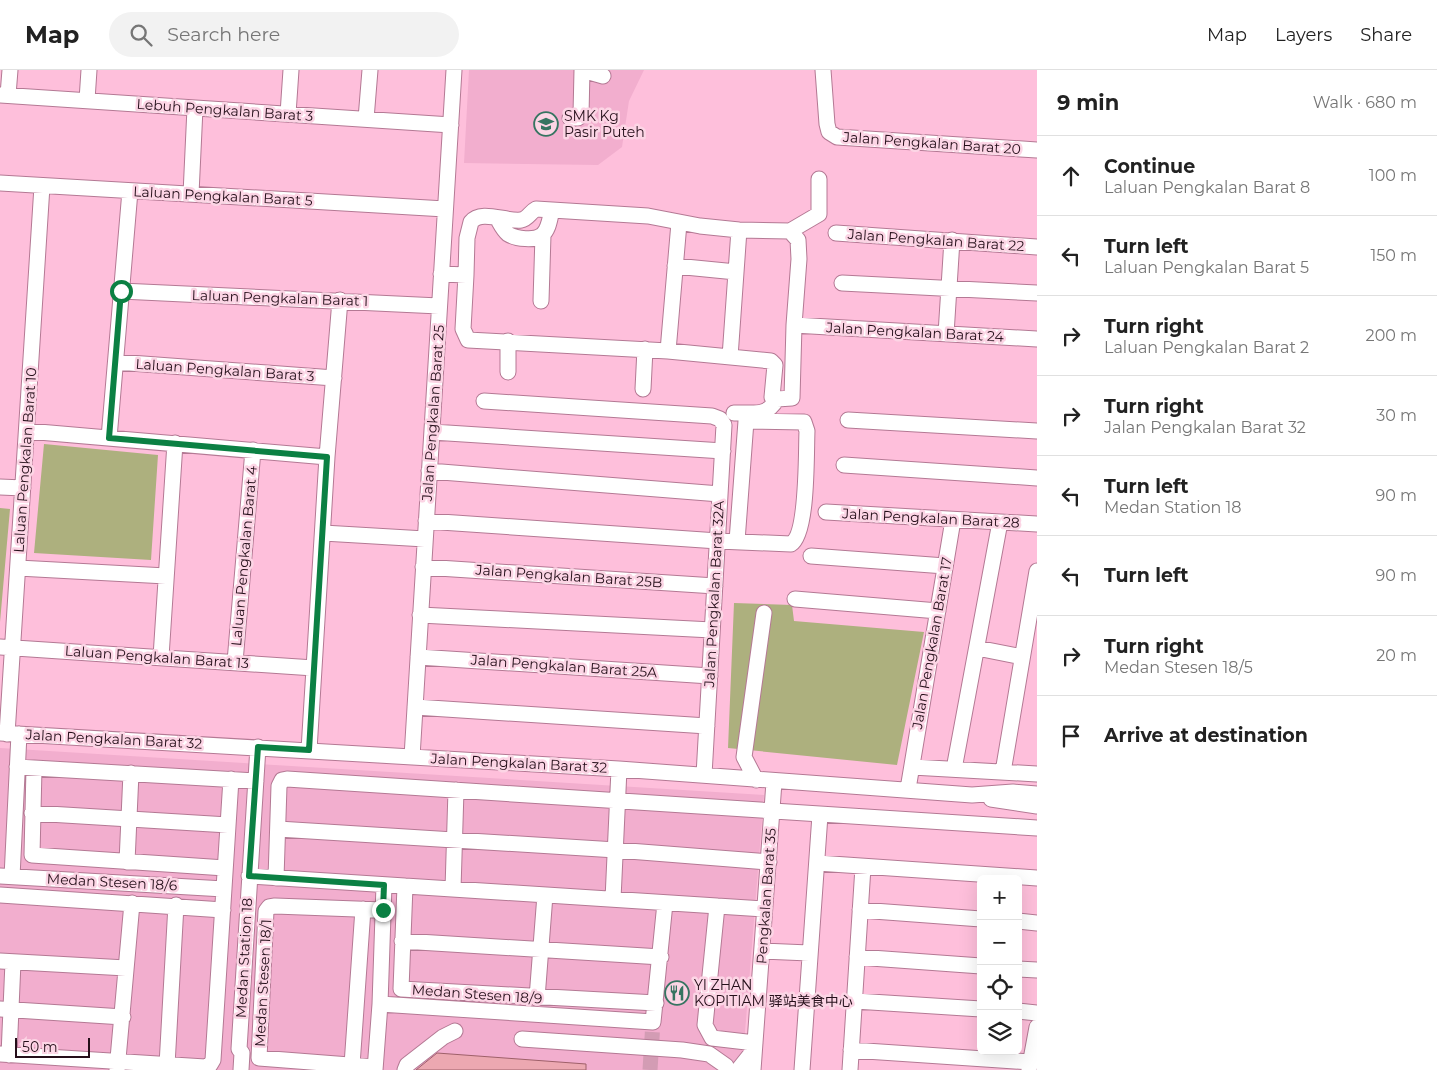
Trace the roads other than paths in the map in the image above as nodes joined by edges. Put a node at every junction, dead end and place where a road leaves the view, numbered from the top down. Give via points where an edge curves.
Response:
1 (10, 70) edge
2 (89, 70) edge
3 (291, 70) edge
4 (370, 70) edge
5 (454, 70) edge
6 (822, 70) edge
7 (603, 76) dead end
8 (4, 95) edge
9 (87, 100) junction
10 (194, 108) junction
11 (288, 114) junction
12 (570, 118) dead end
13 (366, 119) junction
14 (451, 125) junction
15 (1037, 150) edge
16 (819, 179) dead end
17 (0, 183) edge
18 (42, 186) junction
19 (130, 190) junction
20 (191, 194) junction
21 (446, 208) junction
22 (552, 210) junction
23 (497, 218) junction
24 (679, 223) junction
25 (738, 230) junction
26 (790, 231) junction
27 (836, 233) dead end
28 (543, 235) junction
29 (952, 240) junction
30 (1037, 247) edge
31 (676, 266) junction
32 (736, 272) junction
33 (442, 274) junction
34 (466, 275) junction
35 (842, 283) dead end
36 (949, 288) junction
37 (121, 291) junction
38 (1037, 293) edge
39 (340, 300) junction
40 (541, 300) dead end
41 (440, 306) junction
42 (794, 325) junction
43 (946, 334) junction
44 (1037, 339) edge
45 (508, 341) junction
46 (645, 349) junction
47 (668, 351) junction
48 (730, 357) junction
49 (116, 362) junction
50 (508, 372) dead end
51 (334, 378) junction
52 (643, 389) dead end
53 (777, 399) junction
54 (484, 401) dead end
55 (734, 412) dead end
56 (848, 420) dead end
57 (27, 431) junction
58 (432, 432) junction
59 (1037, 432) edge
60 (109, 438) junction
61 (175, 443) junction
62 (253, 450) junction
63 (724, 451) junction
64 (327, 457) junction
65 (844, 465) dead end
66 (429, 471) junction
67 (1037, 478) edge
68 (0, 488) edge
69 (23, 488) junction
70 (720, 494) junction
71 (826, 512) dead end
72 (953, 520) junction
73 (426, 521) junction
74 (1000, 522) junction
75 (1037, 524) edge
76 (322, 533) junction
77 (425, 539) junction
78 (718, 541) junction
79 (737, 541) junction
80 (812, 556) dead end
81 (945, 566) junction
82 (423, 567) junction
83 (18, 568) junction
84 (1037, 571) edge
85 (166, 576) junction
86 (715, 586) junction
87 (795, 599) dead end
88 (938, 611) junction
89 (764, 613) dead end
90 (420, 615) junction
91 (712, 630) junction
92 (7, 647) edge
93 (977, 648) junction
94 (161, 657) junction
95 (418, 657) junction
96 (1022, 657) junction
97 (235, 662) junction
98 (314, 668) junction
99 (710, 676) junction
100 (5, 686) edge
101 (414, 707) junction
102 (707, 726) junction
103 (9, 734) edge
104 (258, 747) junction
105 (309, 750) junction
106 (412, 757) junction
107 (17, 767) junction
108 (912, 767) junction
109 (34, 768) junction
110 (954, 769) junction
111 (620, 770) junction
112 (1003, 772) junction
113 (131, 773) junction
114 (1037, 774) edge
115 (704, 776) junction
116 (231, 779) junction
117 (756, 780) junction
118 (256, 781) junction
119 (774, 782) junction
120 (908, 789) junction
121 (456, 790) junction
122 (1037, 794) edge
123 (972, 795) junction
124 (618, 800) junction
125 (1037, 806) edge
126 (32, 813) junction
127 (772, 813) junction
128 (820, 815) junction
129 (129, 820) junction
130 (228, 826) junction
131 (1037, 828) edge
132 (278, 829) junction
133 (455, 840) junction
134 (616, 850) junction
135 (6, 855) edge
136 (127, 862) junction
137 (769, 862) junction
138 (817, 864) junction
139 (863, 867) junction
140 (224, 868) junction
141 (6, 876) edge
142 (249, 876) junction
143 (276, 878) junction
144 (1037, 878) edge
145 (384, 885) junction
146 (405, 886) junction
147 (224, 889) junction
148 (453, 889) junction
149 (0, 895) edge
150 (545, 895) junction
151 (613, 900) junction
152 (132, 903) junction
153 (665, 903) junction
154 (176, 906) junction
155 (717, 906) junction
156 (363, 909) junction
157 (764, 909) junction
158 (223, 910) junction
159 (383, 910) junction
160 (860, 910) junction
161 (977, 918) edge
162 (1022, 921) edge
163 (1037, 923) edge
164 (402, 941) junction
165 (541, 950) junction
166 (762, 951) junction
167 (809, 953) junction
168 (858, 957) junction
169 (661, 958) junction
170 (6, 961) edge
171 (977, 966) edge
172 (126, 968) junction
173 (1022, 969) edge
174 (1037, 970) edge
175 (538, 998) junction
176 (855, 1002) junction
177 (656, 1003) junction
178 (380, 1004) junction
179 (977, 1009) edge
180 (5, 1010) edge
181 (1022, 1012) edge
182 (1037, 1013) edge
183 (123, 1017) junction
184 (1037, 1027) edge
185 (455, 1031) dead end
186 (522, 1039) dead end
187 (754, 1046) junction
188 (239, 1049) junction
189 (852, 1050) junction
190 (4, 1054) edge
191 (168, 1065) junction
192 (352, 1065) junction
193 (118, 1066) edge
194 (1029, 1066) edge
195 (375, 1068) edge
196 (234, 1070) edge
197 (241, 1070) edge
198 (404, 1070) edge
199 (726, 1070) edge
200 (738, 1070) edge
201 (752, 1070) edge
202 (802, 1070) edge
203 (850, 1070) edge

1 - 8 street
2 - 9 street
3 - 11 street
4 - 13 street
5 - 14 street, Jalan Pengkalan Barat 25
6 - 15 street, Jalan Pengkalan Barat 20 via 829,132 837,137
7 - 12 street via 582,70 581,115
8 - 9 street, Lebuh Pengkalan Barat 3
9 - 10 street, Lebuh Pengkalan Barat 3
10 - 11 street, Lebuh Pengkalan Barat 3
10 - 20 street
11 - 13 street, Lebuh Pengkalan Barat 3
13 - 14 street, Lebuh Pengkalan Barat 3
14 - 21 street, Jalan Pengkalan Barat 25
16 - 26 street via 819,214
17 - 18 street, Laluan Pengkalan Barat 5
18 - 19 street, Laluan Pengkalan Barat 5
18 - 57 street, Laluan Pengkalan Barat 10
19 - 20 street, Laluan Pengkalan Barat 5
19 - 37 street
20 - 21 street, Laluan Pengkalan Barat 5
21 - 33 street, Jalan Pengkalan Barat 25
22 - 23 street via 536,209 530,216 519,220
22 - 24 street via 648,216
22 - 28 street
23 - 28 street via 513,237
23 - 34 street via 479,216 471,222
24 - 25 street
24 - 31 street
25 - 26 street
25 - 32 street
26 - 42 street via 798,240 800,259
27 - 29 street, Jalan Pengkalan Barat 22
28 - 40 street
29 - 30 street, Jalan Pengkalan Barat 22
29 - 36 street
31 - 32 street
31 - 47 street
32 - 48 street
33 - 34 street
33 - 41 street, Jalan Pengkalan Barat 25
34 - 45 street via 465,336 468,340
35 - 36 street
36 - 38 street
36 - 43 street
37 - 39 street, Laluan Pengkalan Barat 1
37 - 49 street
39 - 41 street, Laluan Pengkalan Barat 1
39 - 51 street
41 - 58 street, Jalan Pengkalan Barat 25
42 - 43 street, Jalan Pengkalan Barat 24
42 - 53 street via 792,398
43 - 44 street, Jalan Pengkalan Barat 24
45 - 46 street
45 - 50 street
46 - 47 street
46 - 52 street
47 - 48 street
48 - 53 street via 774,362 772,397
49 - 51 street, Laluan Pengkalan Barat 3
49 - 60 street
51 - 64 street
53 - 55 street via 766,412
54 - 63 street via 712,416 720,419 726,429
56 - 59 street
57 - 60 street
57 - 69 street, Laluan Pengkalan Barat 10
58 - 63 street
58 - 66 street, Jalan Pengkalan Barat 25
60 - 61 street
61 - 62 street
61 - 85 street
62 - 64 street
62 - 97 street, Laluan Pengkalan Barat 4
63 - 70 street
64 - 76 street
65 - 67 street
66 - 70 street, Jalan Pengkalan Barat 32A
66 - 73 street, Jalan Pengkalan Barat 25
68 - 69 street
69 - 83 street, Laluan Pengkalan Barat 10
70 - 78 street, Jalan Pengkalan Barat 32A
71 - 72 street, Jalan Pengkalan Barat 28
72 - 74 street, Jalan Pengkalan Barat 28
72 - 81 street, Jalan Pengkalan Barat 17
73 - 77 street, Jalan Pengkalan Barat 25
73 - 78 street
74 - 75 street, Jalan Pengkalan Barat 28
74 - 93 street
76 - 77 street
76 - 98 street
77 - 82 street, Jalan Pengkalan Barat 25
78 - 79 street
78 - 86 street, Jalan Pengkalan Barat 32A
79 - 79 street via 746,421 804,422 807,431 803,509 797,538 791,544
80 - 81 street
81 - 88 street, Jalan Pengkalan Barat 17
82 - 86 street, Jalan Pengkalan Barat 25B
82 - 90 street, Jalan Pengkalan Barat 25
83 - 85 street
83 - 92 street, Laluan Pengkalan Barat 10
84 - 96 street
85 - 94 street
86 - 91 street, Jalan Pengkalan Barat 32A
87 - 88 street
88 - 108 street, Jalan Pengkalan Barat 17
89 - 117 street via 744,757
90 - 91 street
90 - 95 street, Jalan Pengkalan Barat 25
91 - 99 street, Jalan Pengkalan Barat 32A
92 - 94 street, Laluan Pengkalan Barat 13
92 - 100 street, Laluan Pengkalan Barat 10
93 - 96 street
93 - 110 street
94 - 97 street, Laluan Pengkalan Barat 13
95 - 99 street, Jalan Pengkalan Barat 25A
95 - 101 street, Jalan Pengkalan Barat 25
96 - 112 street
97 - 98 street, Laluan Pengkalan Barat 13
98 - 105 street
99 - 102 street, Jalan Pengkalan Barat 32A
100 - 103 street, Laluan Pengkalan Barat 10
101 - 102 street
101 - 106 street, Jalan Pengkalan Barat 25
102 - 115 street, Jalan Pengkalan Barat 32A
103 - 104 street, Jalan Pengkalan Barat 32
103 - 107 street, Laluan Pengkalan Barat 10
104 - 105 street, Jalan Pengkalan Barat 32
104 - 118 street, Medan Station 18
105 - 106 street, Jalan Pengkalan Barat 32
106 - 111 street, Jalan Pengkalan Barat 32
107 - 109 street
107 - 135 street, Laluan Pengkalan Barat 10
108 - 110 street
108 - 120 street, Jalan Pengkalan Barat 17
109 - 113 street
109 - 126 street
110 - 112 street
111 - 115 street, Jalan Pengkalan Barat 32
111 - 124 street
112 - 114 street
113 - 116 street
113 - 129 street
115 - 117 street, Jalan Pengkalan Barat 32
116 - 118 street
116 - 130 street
117 - 119 street, Jalan Pengkalan Barat 32
118 - 142 street, Medan Station 18
119 - 120 street, Jalan Pengkalan Barat 32
119 - 127 street, Pengkalan Barat 35
120 - 123 street, Jalan Pengkalan Barat 32
121 - 124 street
121 - 132 street via 282,780 279,786
121 - 133 street
122 - 123 street, Jalan Pengkalan Barat 32
123 - 125 street
124 - 127 street
124 - 134 street
126 - 129 street
126 - 136 street via 32,856
127 - 128 street
127 - 137 street, Pengkalan Barat 35
128 - 131 street
128 - 138 street
129 - 130 street
129 - 136 street
130 - 140 street
132 - 133 street
132 - 143 street
133 - 134 street
133 - 148 street
134 - 137 street
134 - 151 street
135 - 141 street, Laluan Pengkalan Barat 10
136 - 140 street
137 - 157 street, Pengkalan Barat 35
138 - 139 street
138 - 167 street
139 - 144 street
139 - 160 street
140 - 147 street
141 - 147 street, Medan Stesen 18/6
142 - 143 street
142 - 188 street, Medan Station 18
143 - 145 street
145 - 146 street
145 - 159 street
146 - 148 street
146 - 164 street, Medan Stesen 18/9
147 - 158 street
148 - 150 street
149 - 152 street
150 - 151 street
150 - 165 street
151 - 153 street
152 - 154 street
152 - 172 street
153 - 155 street
153 - 169 street
154 - 158 street
154 - 191 street
155 - 157 street
155 - 187 street via 705,1025 712,1038
156 - 159 street, Medan Stesen 18/1
156 - 192 street
156 - 192 street, Medan Stesen 18/1 via 275,906 266,911 260,1058
157 - 166 street, Pengkalan Barat 35
158 - 191 street via 212,1063 205,1067
159 - 178 street
160 - 161 street
160 - 168 street
162 - 163 street
164 - 165 street
164 - 175 street, Medan Stesen 18/9 via 401,989
165 - 169 street
165 - 175 street
166 - 167 street
166 - 187 street, Pengkalan Barat 35
167 - 202 street
168 - 171 street
168 - 176 street
169 - 177 street
170 - 172 street
170 - 180 street
172 - 183 street
173 - 174 street
175 - 177 street, Medan Stesen 18/9
176 - 179 street
176 - 189 street
177 - 178 street, Medan Stesen 18/9 via 653,1022
178 - 195 street
180 - 183 street
180 - 190 street
181 - 182 street
183 - 193 street
184 - 194 street
185 - 198 street via 406,1065
186 - 199 street via 709,1054 726,1066
187 - 200 street
187 - 201 street, Pengkalan Barat 35
188 - 196 street, Medan Station 18 via 235,1053
188 - 197 street, Medan Station 18 via 242,1054
189 - 194 street
189 - 203 street
190 - 193 street
191 - 193 street
192 - 195 street, Medan Stesen 18/1

